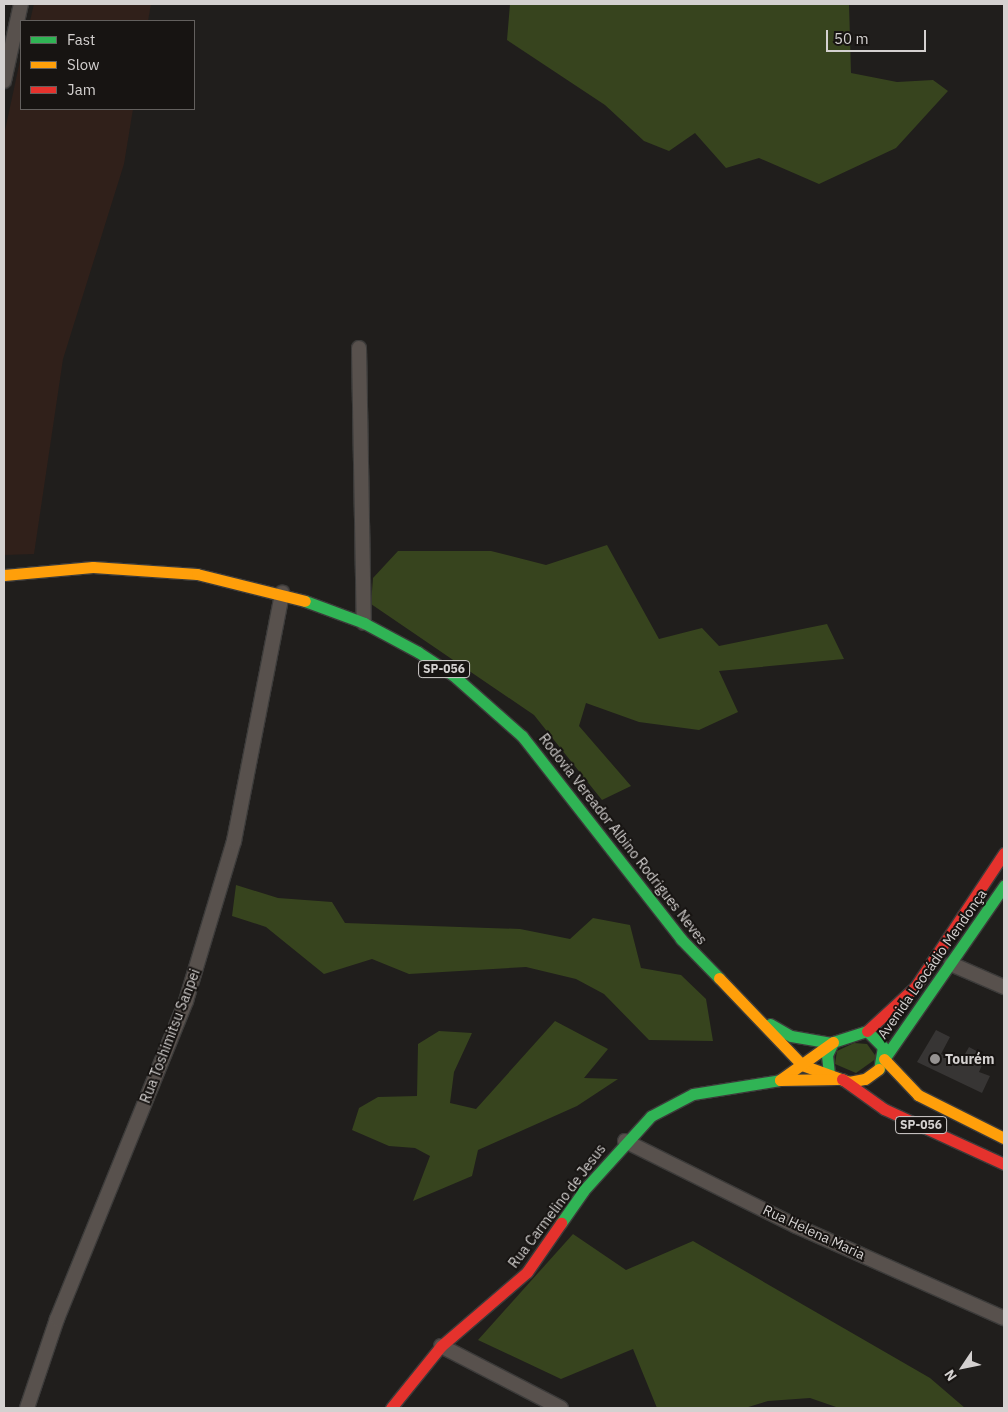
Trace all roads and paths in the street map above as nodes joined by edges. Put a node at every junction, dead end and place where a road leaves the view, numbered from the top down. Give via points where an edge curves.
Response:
1 (21, 4) edge
2 (4, 81) edge
3 (359, 348) dead end
4 (4, 575) edge
5 (282, 593) junction
6 (364, 623) junction
7 (1004, 853) edge
8 (1004, 886) edge
9 (951, 964) junction
10 (1004, 988) edge
11 (750, 1012) junction
12 (868, 1031) junction
13 (833, 1042) junction
14 (884, 1058) junction
15 (802, 1065) junction
16 (829, 1074) junction
17 (842, 1079) junction
18 (780, 1080) junction
19 (1004, 1138) edge
20 (625, 1141) junction
21 (1004, 1164) edge
22 (1004, 1318) edge
23 (441, 1346) junction
24 (27, 1408) edge
25 (391, 1408) edge
26 (561, 1408) edge

1 - 2 street
3 - 6 street
4 - 5 main road, Rodovia Vereador Albino Rodrigues Neves / SP-056 via 60,568 136,568 198,574
5 - 6 main road, Rodovia Vereador Albino Rodrigues Neves / SP-056
5 - 24 street, Rua Toshimitsu Sanpei via 234,841 186,1001 57,1319
6 - 11 main road, Rodovia Vereador Albino Rodrigues Neves / SP-056 via 453,675 522,736 681,939
7 - 12 main road, Avenida Leocádio Mendonça via 915,986
8 - 9 main road, Avenida Leocádio Mendonça
9 - 10 street
9 - 14 main road, Avenida Leocádio Mendonça
11 - 13 main road via 790,1036
11 - 15 main road, Rodovia Vereador Albino Rodrigues Neves / SP-056
12 - 13 main road
12 - 14 main road via 883,1047
13 - 15 main road, Rua Carmelino de Jesus
13 - 16 main road via 827,1055
14 - 17 main road via 874,1075
14 - 19 main road via 918,1095
15 - 16 main road, Rodovia Vereador Albino Rodrigues Neves / SP-056
15 - 18 main road, Rua Carmelino de Jesus
16 - 17 main road
17 - 18 main road, Rua Carmelino de Jesus
17 - 21 main road, SP-056 via 884,1109
18 - 20 main road, Rua Carmelino de Jesus via 693,1094 651,1116
20 - 22 street, Rua Helena Maria via 796,1226
20 - 23 main road, Rua Carmelino de Jesus via 584,1191 527,1272
23 - 25 main road, Rua Carmelino de Jesus
23 - 26 street

